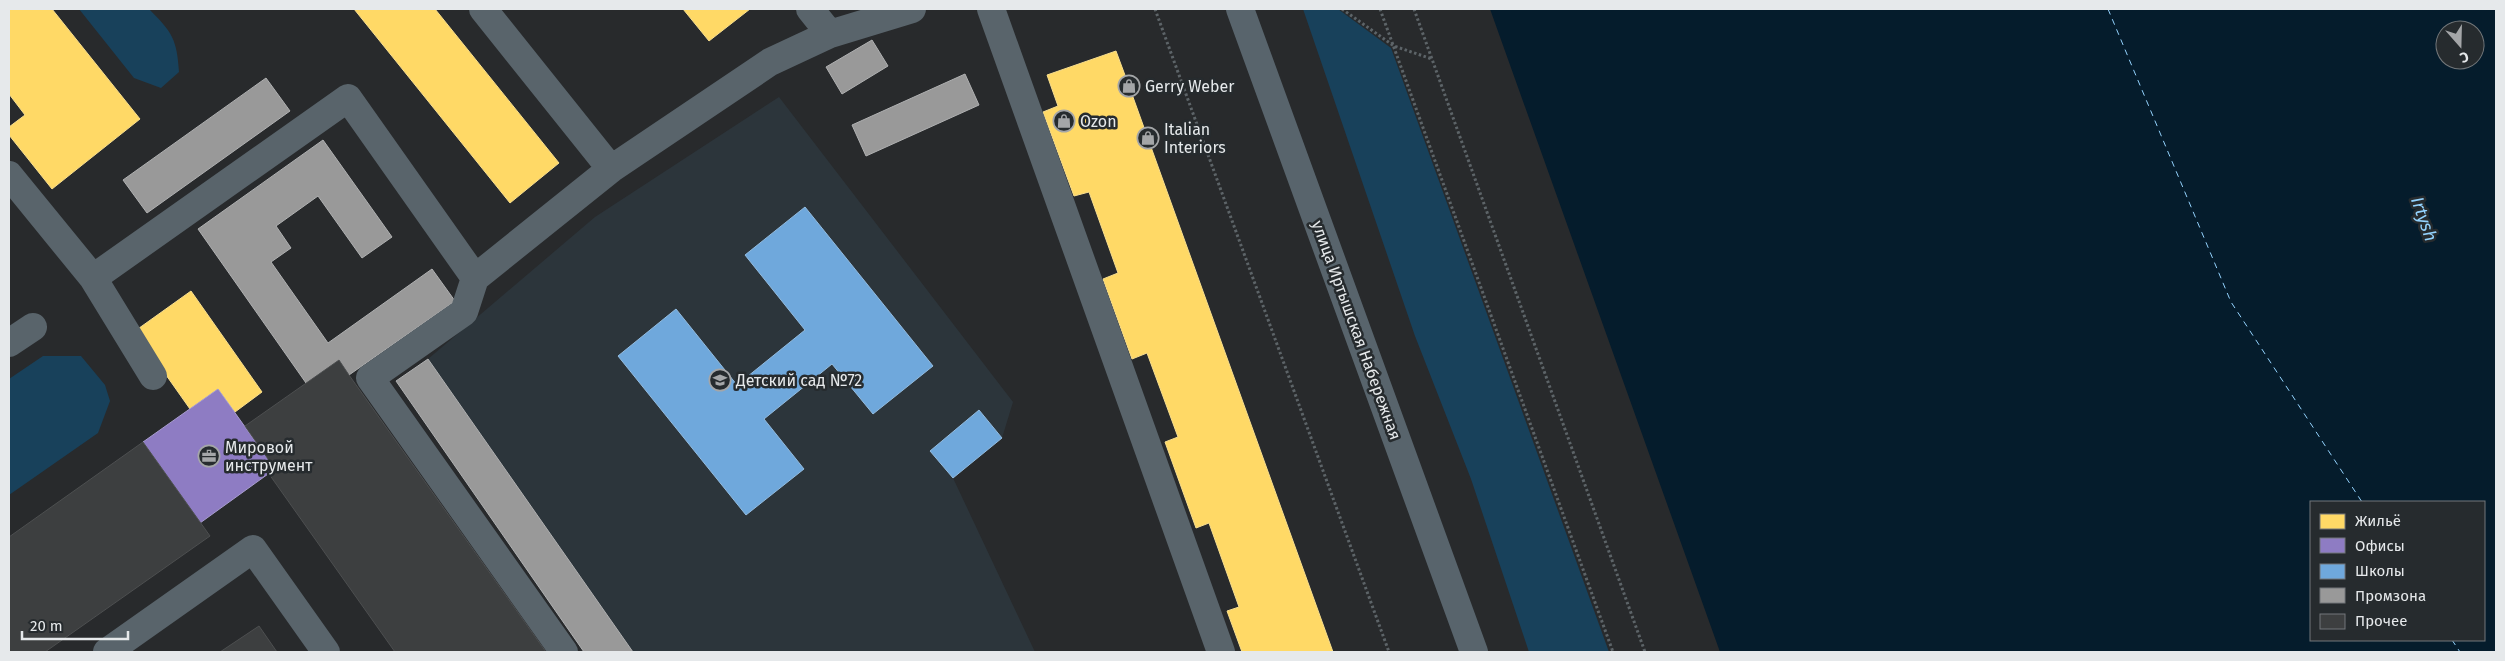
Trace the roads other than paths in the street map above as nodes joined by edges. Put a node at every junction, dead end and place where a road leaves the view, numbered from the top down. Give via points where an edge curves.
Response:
1 (483, 9) edge
2 (810, 9) edge
3 (912, 9) edge
4 (1240, 9) edge
5 (997, 10) edge
6 (830, 34) junction
7 (611, 169) junction
8 (9, 175) edge
9 (93, 278) junction
10 (475, 278) junction
11 (34, 327) dead end
12 (9, 343) edge
13 (153, 376) dead end
14 (106, 652) edge
15 (326, 652) edge
16 (564, 652) edge
17 (1221, 652) edge
18 (1474, 652) edge

1 - 7 lane
2 - 6 lane
3 - 6 lane
4 - 18 main road, улица Иртышская Набережная
5 - 17 lane
6 - 7 lane via 770,62
7 - 10 lane
8 - 9 lane
9 - 10 lane via 348,98
9 - 13 lane
10 - 16 lane via 464,312 370,378
11 - 12 lane
14 - 15 lane via 253,549

